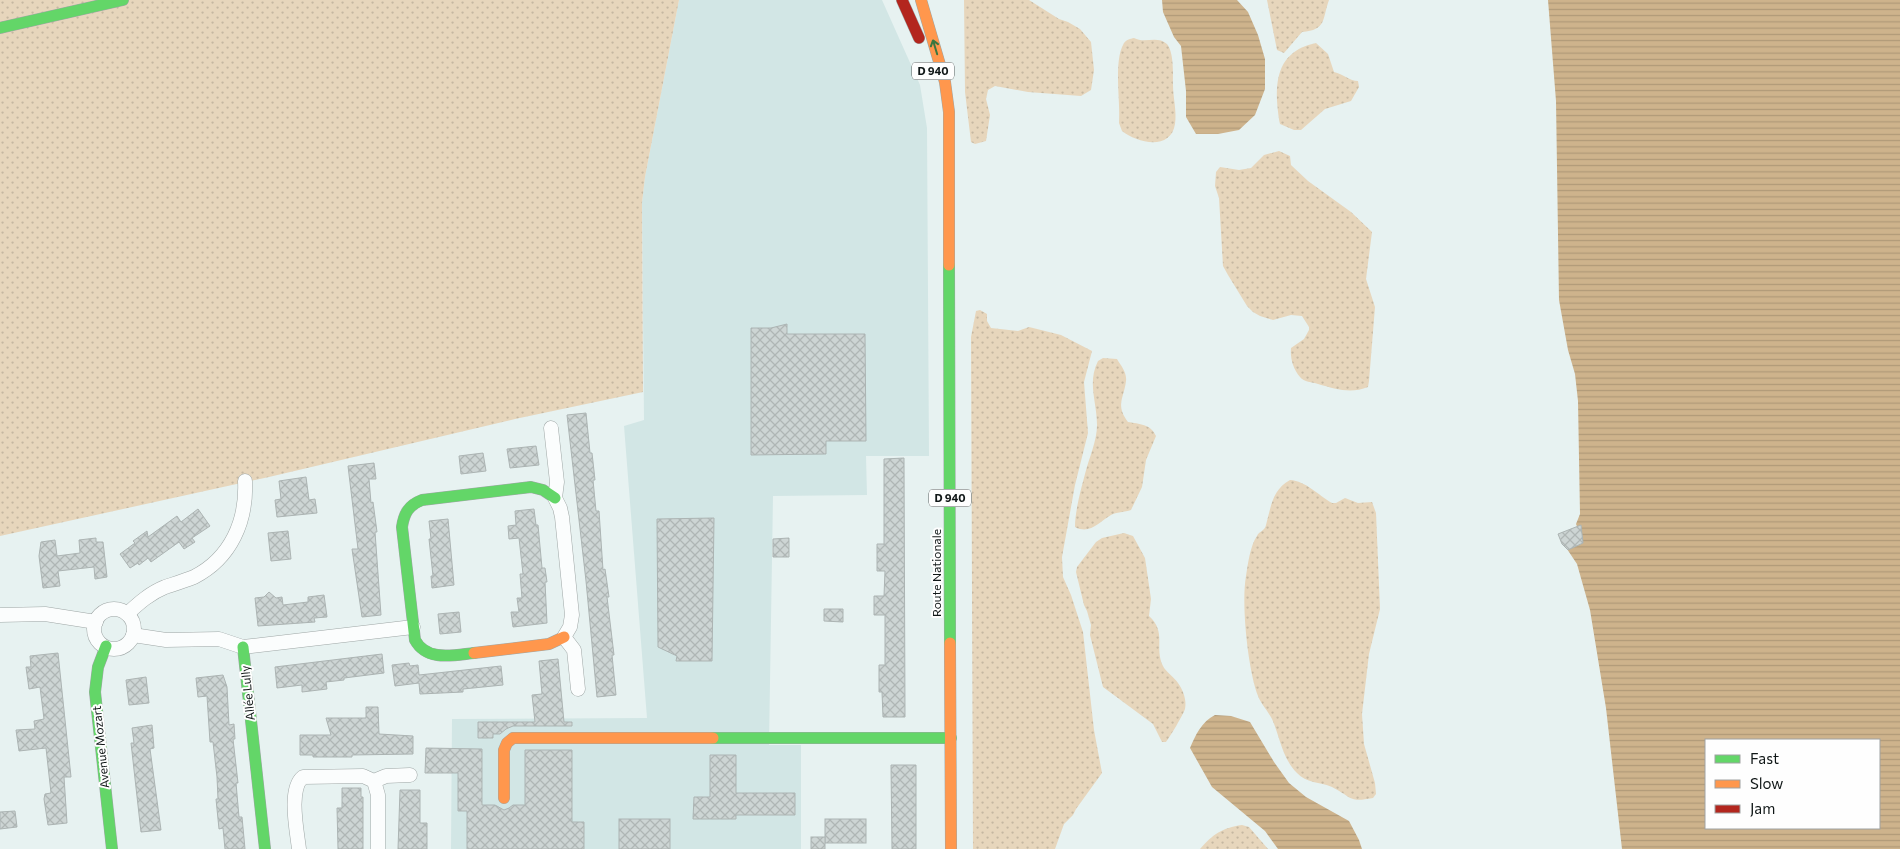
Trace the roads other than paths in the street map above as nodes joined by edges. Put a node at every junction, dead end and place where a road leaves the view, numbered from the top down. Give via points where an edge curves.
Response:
1 (123, 0) edge
2 (902, 0) edge
3 (921, 0) edge
4 (0, 28) edge
5 (948, 147) junction
6 (551, 428) dead end
7 (245, 481) dead end
8 (555, 498) junction
9 (127, 614) junction
10 (0, 615) edge
11 (96, 622) junction
12 (413, 627) junction
13 (133, 635) junction
14 (564, 637) junction
15 (106, 646) junction
16 (243, 647) junction
17 (578, 689) dead end
18 (951, 738) junction
19 (410, 775) dead end
20 (374, 781) junction
21 (504, 798) dead end
22 (112, 849) edge
23 (265, 849) edge
24 (299, 849) edge
25 (378, 849) edge
26 (951, 849) edge

1 - 4 street
2 - 5 street, D 940 via 934,77 943,109
5 -> 3 street, D 940 via 948,95
5 - 18 street, Route Nationale / D 940
6 - 8 street
7 - 9 street via 242,518 227,549 199,574 151,594
8 - 12 street via 542,490 526,488 411,504 404,513 402,527
8 - 14 street via 562,517 572,609 570,627
9 - 11 street via 111,609 101,614
9 - 13 street via 134,625
10 - 11 street via 45,614
11 - 15 street via 96,636
12 - 14 street via 419,647 438,656 549,644
12 - 16 street, Allée Lully
13 - 15 street via 122,647
13 - 16 street via 166,640 219,639
14 - 17 street via 574,650
15 - 22 street, Avenue Mozart via 98,667 95,692
16 - 23 street, Allée Lully
18 - 21 street via 513,738 504,750
18 - 26 street, Route Nationale / D 940
19 - 20 street via 386,776
20 - 24 street via 363,776 308,776 299,781 295,797
20 - 25 street via 378,795

